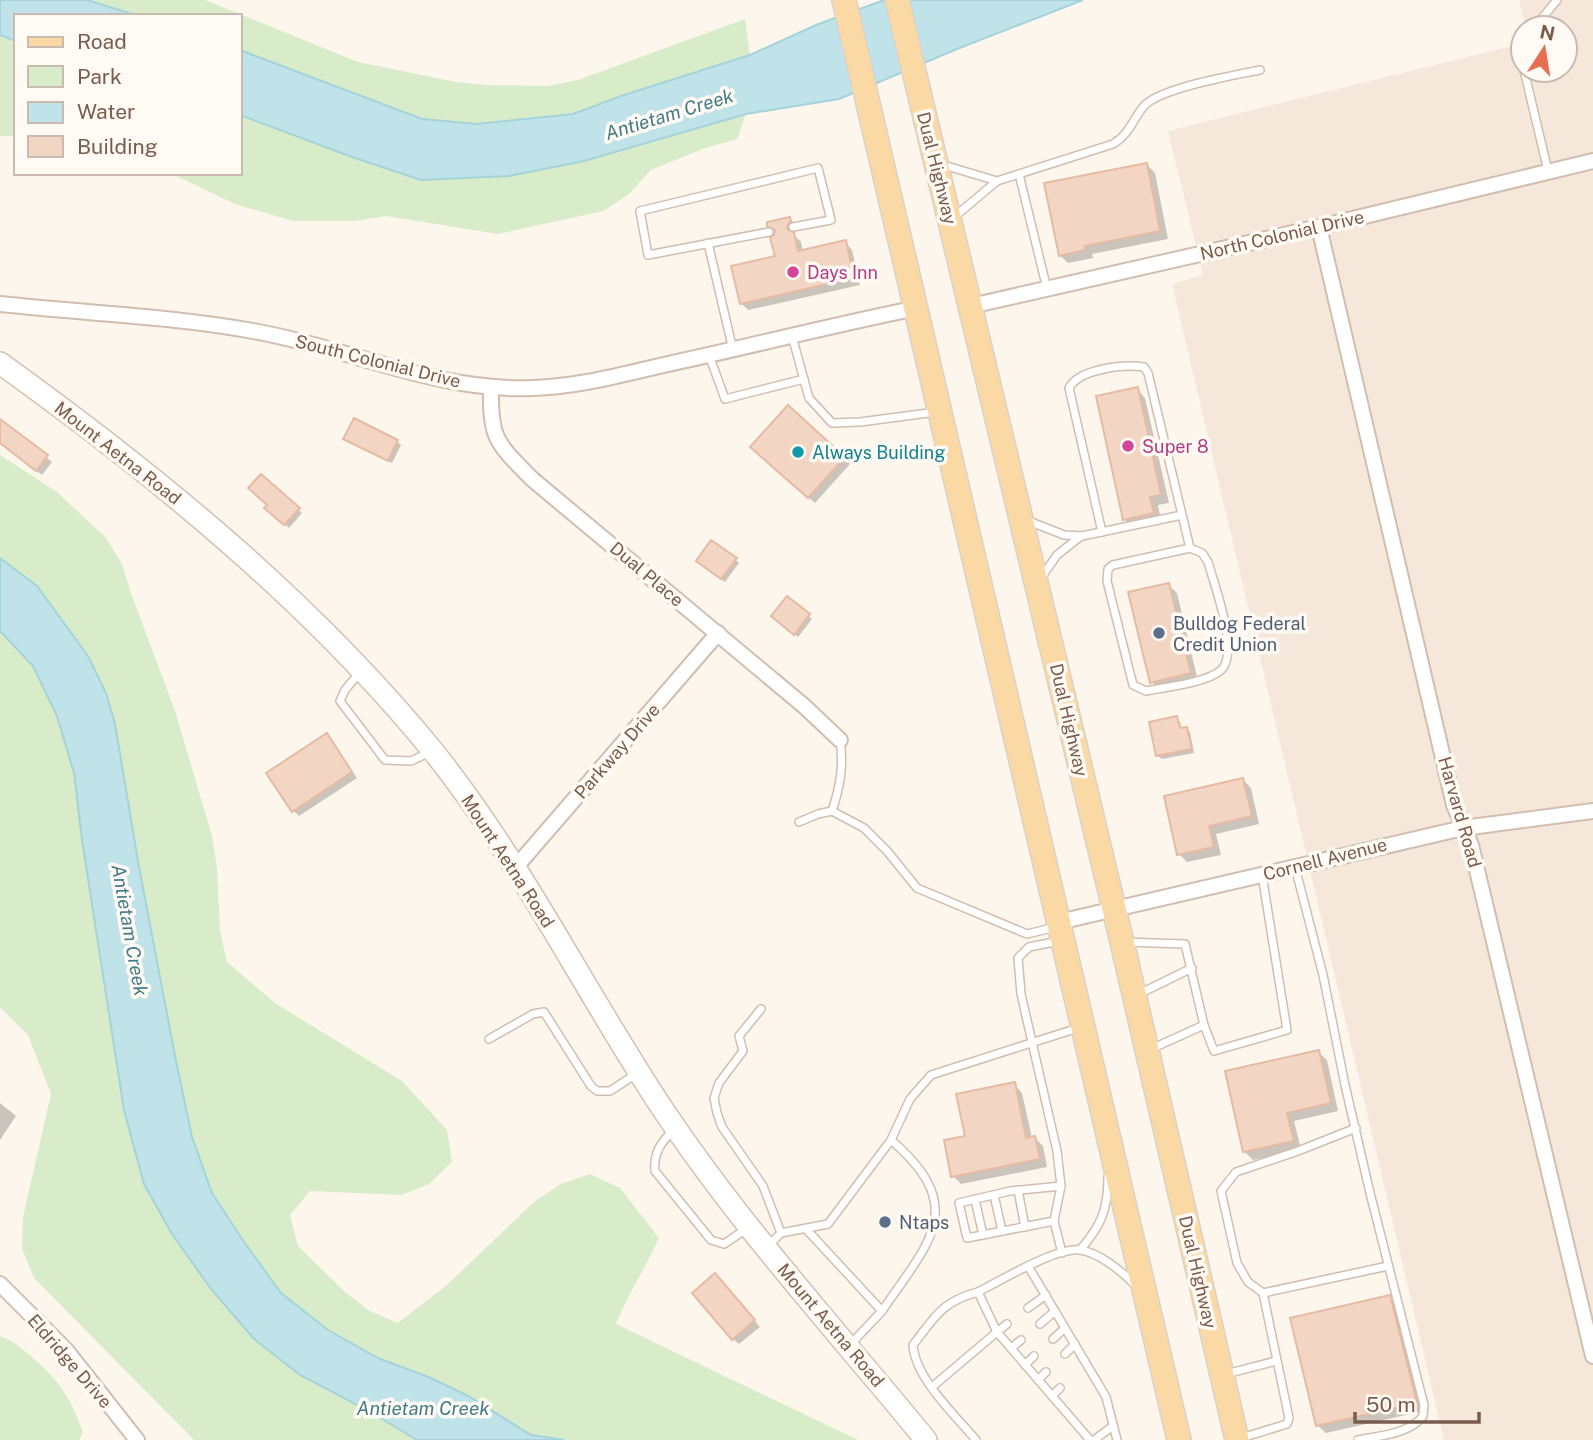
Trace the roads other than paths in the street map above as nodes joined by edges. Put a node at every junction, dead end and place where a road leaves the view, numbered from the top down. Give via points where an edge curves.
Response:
1 (844, 0) edge
2 (897, 0) edge
3 (1557, 0) edge
4 (1546, 14) edge
5 (1260, 70) dead end
6 (1527, 84) edge
7 (1593, 161) edge
8 (936, 163) junction
9 (1548, 171) junction
10 (1019, 174) junction
11 (997, 181) junction
12 (950, 221) junction
13 (1318, 227) junction
14 (793, 228) dead end
15 (769, 232) dead end
16 (708, 243) junction
17 (1047, 289) junction
18 (0, 304) edge
19 (971, 306) junction
20 (916, 309) junction
21 (792, 336) junction
22 (733, 350) junction
23 (709, 355) junction
24 (0, 363) edge
25 (803, 379) junction
26 (491, 388) junction
27 (940, 411) junction
28 (1182, 515) junction
29 (1021, 518) junction
30 (1102, 532) junction
31 (1082, 536) junction
32 (1190, 548) junction
33 (1037, 584) junction
34 (718, 633) junction
35 (361, 671) junction
36 (840, 740) joint
37 (432, 751) junction
38 (832, 811) junction
39 (1593, 811) edge
40 (799, 822) dead end
41 (1463, 828) junction
42 (1295, 866) junction
43 (516, 868) junction
44 (1262, 875) junction
45 (1114, 911) junction
46 (1061, 929) junction
47 (1122, 942) junction
48 (1192, 968) junction
49 (1135, 997) junction
50 (761, 1009) dead end
51 (1204, 1026) junction
52 (1083, 1027) junction
53 (489, 1039) dead end
54 (1033, 1043) junction
55 (1147, 1051) junction
56 (640, 1072) junction
57 (675, 1128) junction
58 (1106, 1128) junction
59 (1356, 1128) junction
60 (891, 1140) junction
61 (1061, 1186) junction
62 (1018, 1190) junction
63 (994, 1195) junction
64 (975, 1200) junction
65 (1054, 1221) junction
66 (749, 1226) junction
67 (1025, 1227) junction
68 (806, 1229) junction
69 (1002, 1231) junction
70 (983, 1235) junction
71 (774, 1240) junction
72 (1080, 1250) junction
73 (1062, 1253) junction
74 (1028, 1266) junction
75 (1388, 1266) junction
76 (0, 1284) edge
77 (978, 1292) junction
78 (1264, 1293) junction
79 (1046, 1295) junction
80 (1146, 1300) junction
81 (1028, 1308) dead end
82 (882, 1311) junction
83 (1055, 1311) junction
84 (1007, 1324) dead end
85 (1040, 1324) dead end
86 (1065, 1328) junction
87 (997, 1332) junction
88 (1053, 1339) dead end
89 (1021, 1340) dead end
90 (1075, 1344) junction
91 (849, 1347) junction
92 (1011, 1348) junction
93 (1065, 1354) dead end
94 (1034, 1356) dead end
95 (1593, 1356) edge
96 (1276, 1361) junction
97 (1086, 1363) junction
98 (1025, 1364) junction
99 (1079, 1370) dead end
100 (1046, 1372) dead end
101 (1222, 1375) junction
102 (1038, 1380) junction
103 (932, 1387) junction
104 (1060, 1388) dead end
105 (1052, 1396) junction
106 (1113, 1426) junction
107 (1237, 1439) edge
108 (137, 1440) edge
109 (926, 1440) edge
110 (976, 1440) edge
111 (1092, 1440) edge
112 (1116, 1440) edge
113 (1180, 1440) edge
114 (1358, 1440) edge

1 - 20 main road
2 - 8 main road, Dual Highway
3 - 4 lane
5 - 10 lane via 1161,96 1145,105 1124,138
6 - 9 lane
7 - 9 street, North Colonial Drive
8 - 11 lane
8 - 12 main road, Dual Highway
9 - 13 street, North Colonial Drive
10 - 11 lane
10 - 17 lane
11 - 12 lane
12 - 19 main road, Dual Highway
13 - 17 street, North Colonial Drive
13 - 41 street, Harvard Road
14 - 16 lane via 831,220 818,168 640,211 648,255
15 - 16 lane
16 - 22 lane
17 - 19 street, North Colonial Drive
18 - 26 street, South Colonial Drive via 253,331 425,376
19 - 29 main road, Dual Highway
20 - 21 street, South Colonial Drive
20 - 27 main road
21 - 22 street, South Colonial Drive
21 - 25 lane
22 - 23 street, South Colonial Drive
23 - 25 lane via 725,399
23 - 26 street, South Colonial Drive via 573,385
24 - 35 street, Mount Aetna Road via 162,486
25 - 27 lane via 808,398 832,423
26 - 34 street, Dual Place via 493,434 505,451 532,479
27 - 46 main road
28 - 30 lane
28 - 30 lane via 1149,373 1143,367 1118,367 1082,375 1069,388
28 - 32 lane
29 - 31 lane via 1064,535
29 - 33 main road, Dual Highway
30 - 31 lane
31 - 33 lane via 1057,555
32 - 32 lane via 1208,562 1228,638 1226,662 1222,669 1199,679 1146,691 1133,685 1107,581 1108,569
33 - 45 main road, Dual Highway
34 - 36 street, Dual Place
34 - 43 street, Parkway Drive
35 - 37 street, Mount Aetna Road
35 - 37 lane via 340,701 386,760 411,761
36 - 38 lane via 842,780
37 - 43 street, Mount Aetna Road
38 - 40 lane
38 - 46 lane via 864,828 918,888 1027,934
39 - 41 street, Cornell Avenue
41 - 42 street, Cornell Avenue
41 - 95 street, Harvard Road via 1471,845
42 - 44 street, Cornell Avenue
42 - 59 lane
43 - 56 street, Mount Aetna Road
44 - 45 street, Cornell Avenue
44 - 51 lane via 1287,1030 1214,1051
45 - 46 street, Cornell Avenue
45 - 47 main road, Dual Highway
46 - 52 main road
46 - 54 lane via 1018,957
47 - 48 lane via 1185,944
47 - 49 main road, Dual Highway
48 - 49 lane
48 - 51 lane
49 - 55 main road, Dual Highway
50 - 71 lane via 739,1036 743,1051 719,1083 714,1098 722,1126 763,1186
51 - 55 lane
52 - 54 lane
52 - 58 main road
53 - 56 lane via 544,1012 597,1091 610,1091
54 - 60 lane via 931,1074 910,1099
54 - 61 lane
55 - 101 main road, Dual Highway
56 - 57 street, Mount Aetna Road
57 - 66 street, Mount Aetna Road
57 - 66 lane via 657,1150 655,1171 711,1240 724,1244
58 - 72 lane via 1106,1207 1098,1230
58 - 80 main road
59 - 75 lane
59 - 78 lane via 1236,1172 1221,1191 1237,1263 1248,1282
60 - 68 lane via 828,1224
60 - 82 lane via 912,1158 931,1188 936,1220 931,1237
61 - 62 lane
61 - 65 lane
62 - 63 lane
62 - 67 lane
63 - 64 lane
63 - 69 lane
64 - 70 lane
64 - 70 lane via 959,1203 964,1227 967,1238
65 - 67 lane
65 - 73 lane
66 - 71 street, Mount Aetna Road
67 - 69 lane
68 - 71 lane
68 - 82 lane
69 - 70 lane
71 - 91 street, Mount Aetna Road
72 - 73 lane
72 - 80 lane via 1125,1274
73 - 74 lane
74 - 77 lane
74 - 79 lane
75 - 78 lane
75 - 114 lane via 1423,1416 1401,1431
76 - 108 street, Eldridge Drive via 65,1350
77 - 87 lane
77 - 103 lane via 944,1305 913,1345 914,1359
78 - 96 lane
79 - 81 lane
79 - 83 lane
80 - 113 main road
82 - 91 lane
83 - 85 lane
83 - 86 lane
84 - 87 lane
86 - 88 lane
86 - 90 lane
87 - 92 lane
87 - 103 lane
89 - 92 lane
90 - 93 lane
90 - 97 lane
91 - 109 street, Mount Aetna Road
92 - 98 lane
94 - 98 lane
96 - 101 lane
96 - 107 lane via 1288,1423
97 - 99 lane
97 - 106 lane via 1106,1397
98 - 102 lane
100 - 102 lane
101 - 107 main road, Dual Highway
102 - 105 lane
103 - 110 lane
104 - 105 lane
105 - 111 lane
106 - 111 lane
106 - 112 lane

